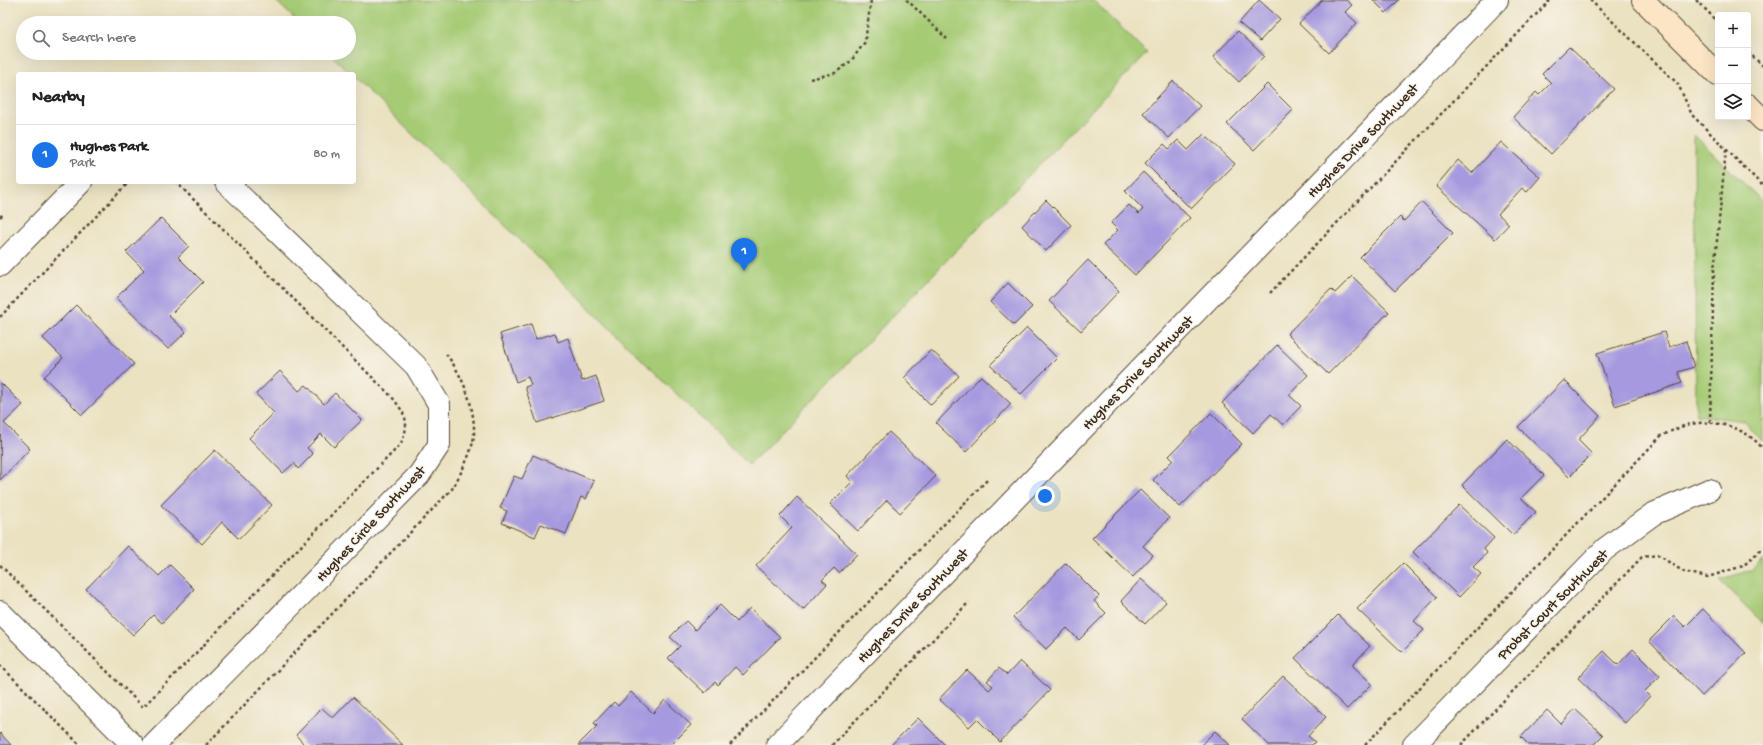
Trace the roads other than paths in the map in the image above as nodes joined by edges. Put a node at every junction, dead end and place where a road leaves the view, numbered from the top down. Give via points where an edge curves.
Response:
1 (1497, 0) edge
2 (1642, 0) edge
3 (1715, 72) edge
4 (1751, 108) edge
5 (1763, 120) edge
6 (79, 184) edge
7 (228, 184) edge
8 (0, 265) edge
9 (1709, 490) dead end
10 (0, 612) edge
11 (133, 745) edge
12 (154, 745) edge
13 (777, 745) edge
14 (1414, 745) edge

1 - 13 street, Hughes Drive Southwest
2 - 3 main road
4 - 5 main road
6 - 8 street
7 - 12 street, Hughes Circle Southwest via 416,366 438,404 439,444 419,475
9 - 14 street, Probst Court Southwest via 1653,514 1605,549
10 - 11 street

